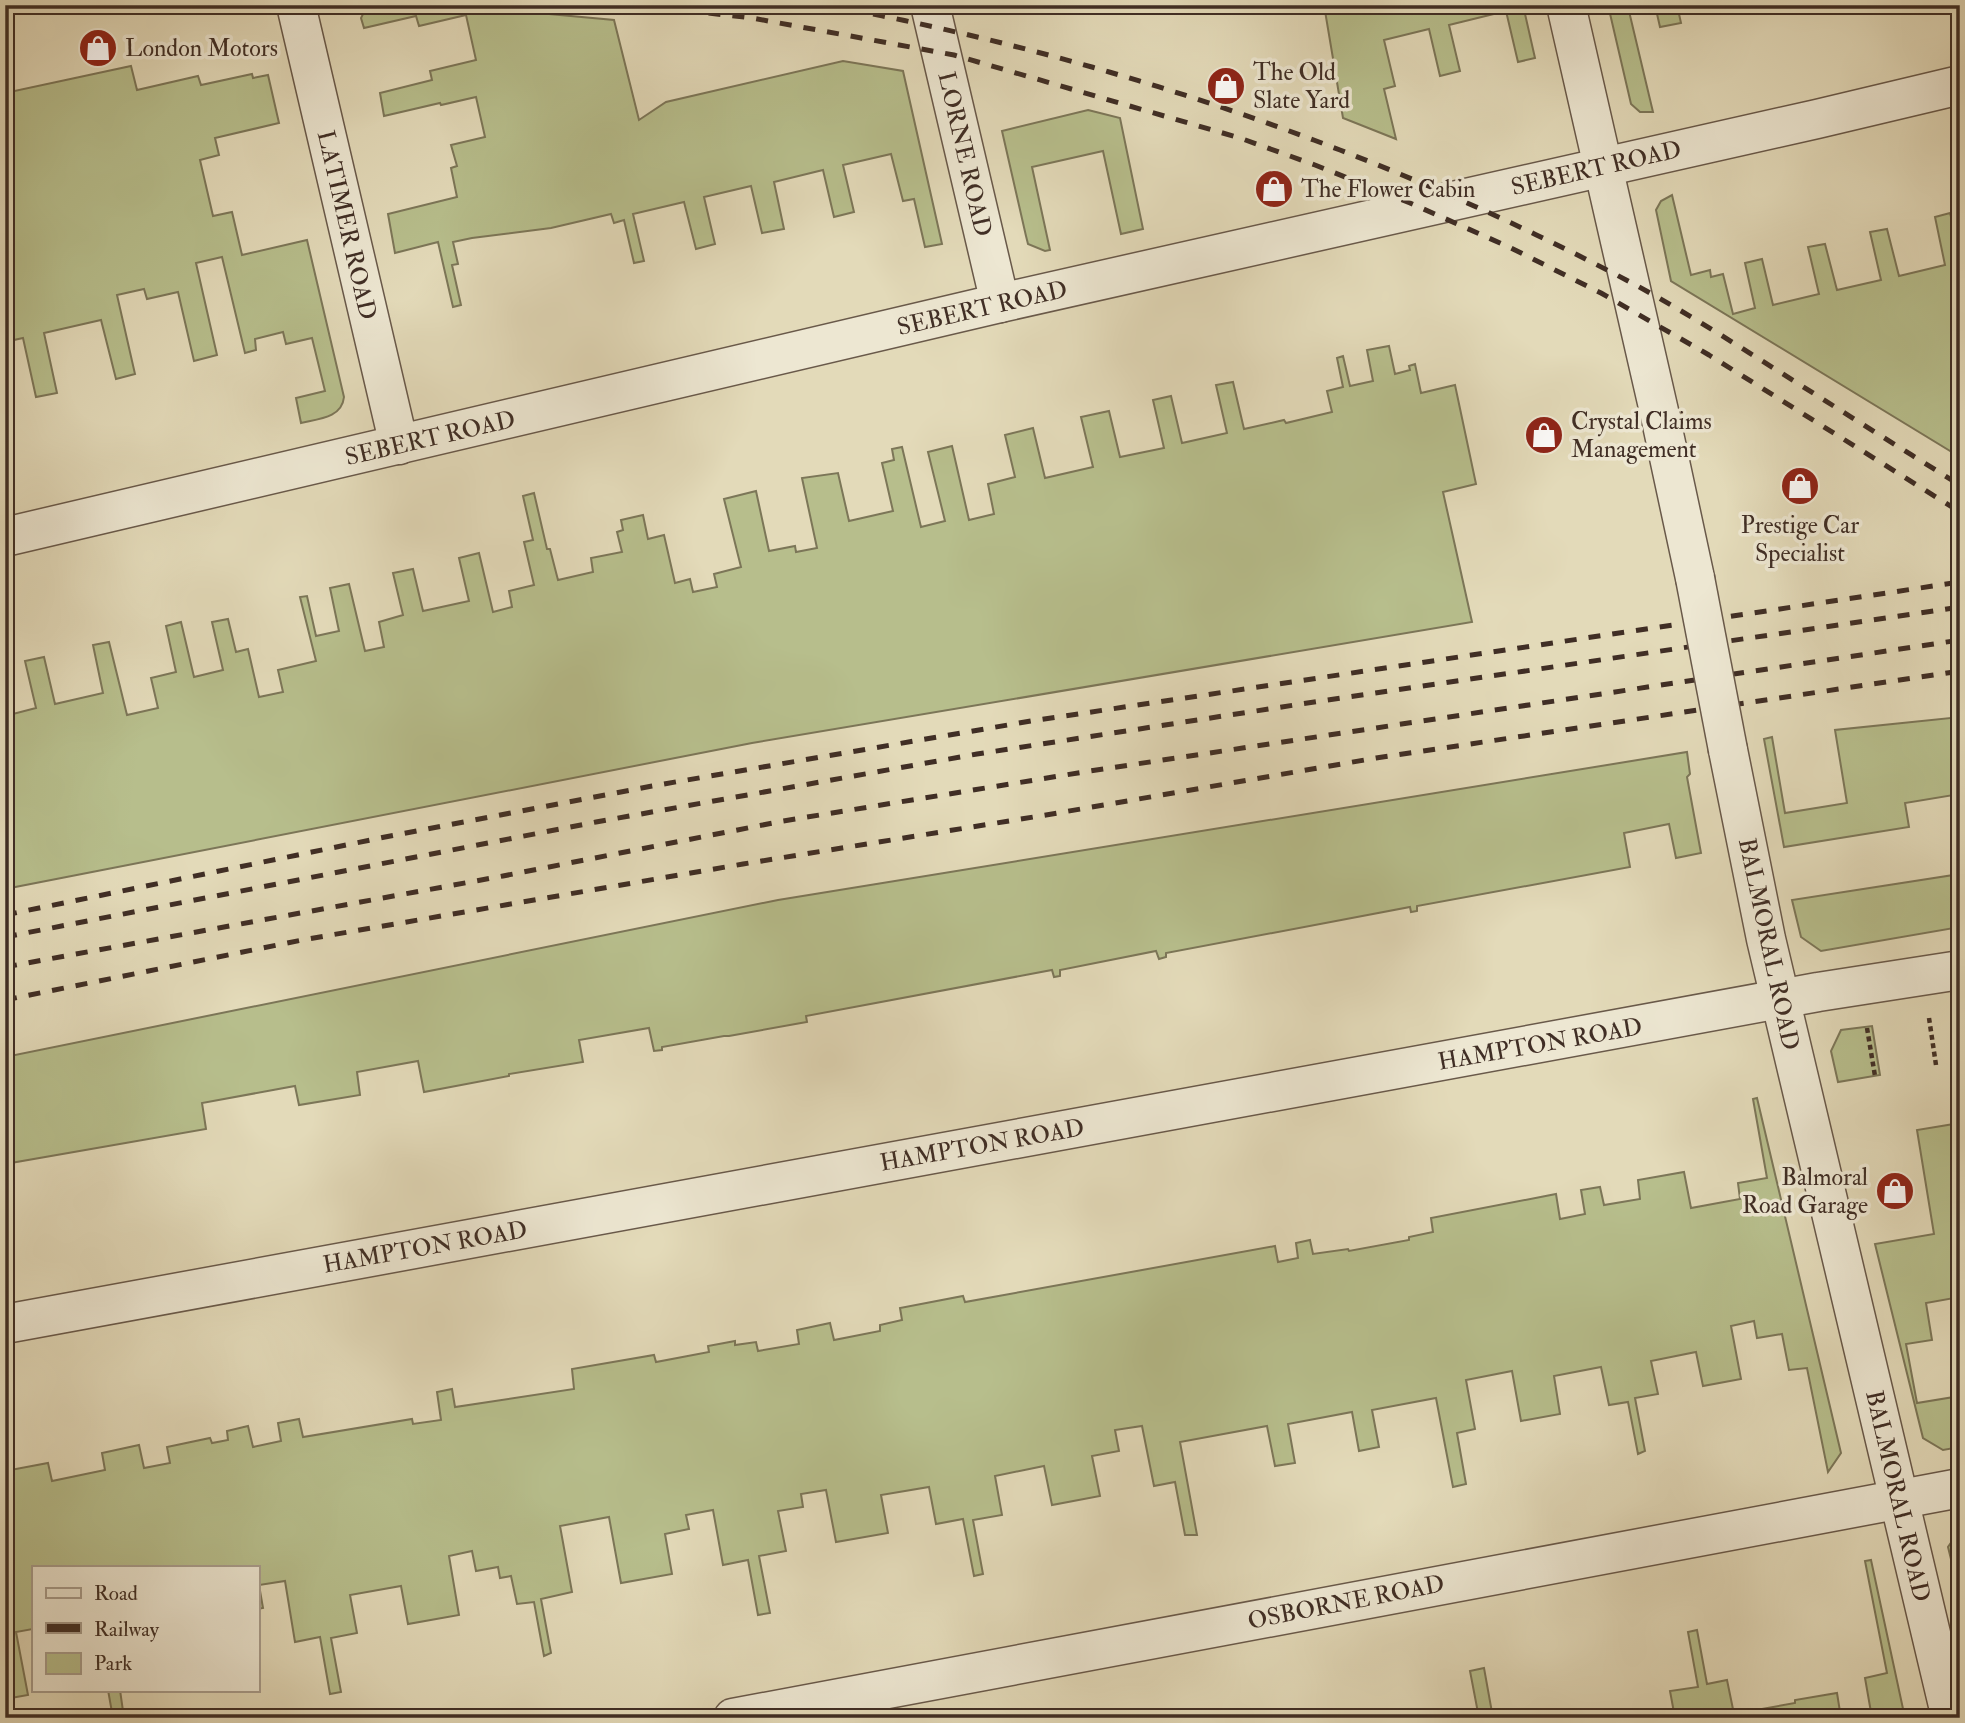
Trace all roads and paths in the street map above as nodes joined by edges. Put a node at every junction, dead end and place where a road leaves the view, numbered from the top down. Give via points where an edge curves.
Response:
1 (296, 5) edge
2 (930, 5) edge
3 (1566, 5) edge
4 (1960, 85) edge
5 (1603, 166) junction
6 (1000, 303) junction
7 (400, 445) junction
8 (5, 537) edge
9 (1960, 970) edge
10 (1780, 1000) junction
11 (1928, 1007) dead end
12 (1865, 1016) dead end
13 (1936, 1065) dead end
14 (1875, 1076) dead end
15 (5, 1324) edge
16 (1960, 1488) edge
17 (1899, 1498) junction
18 (733, 1718) edge
19 (1951, 1718) edge

1 - 7 street, LATIMER ROAD
2 - 6 street, LORNE ROAD
3 - 5 street, BALMORAL ROAD
4 - 5 street, SEBERT ROAD
5 - 6 street, SEBERT ROAD
5 - 10 street, BALMORAL ROAD, bridge via 1695,578
6 - 7 street, SEBERT ROAD
7 - 8 street, SEBERT ROAD
9 - 10 street, HAMPTON ROAD
10 - 15 street, HAMPTON ROAD
10 - 17 street, BALMORAL ROAD
11 - 13 path
12 - 14 path
16 - 17 street, OSBORNE ROAD
17 - 18 street, OSBORNE ROAD
17 - 19 street, BALMORAL ROAD

